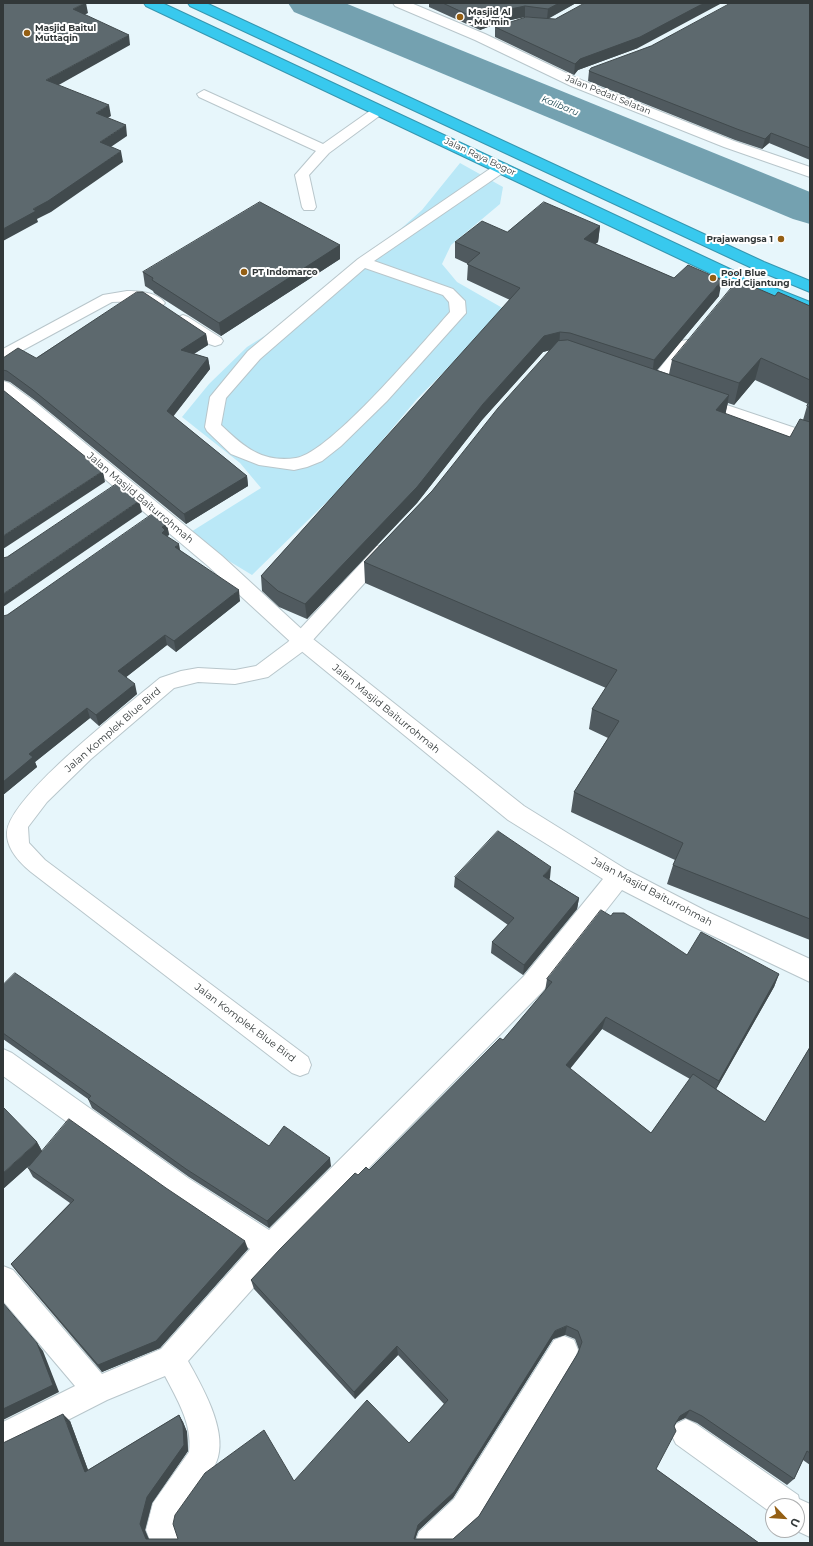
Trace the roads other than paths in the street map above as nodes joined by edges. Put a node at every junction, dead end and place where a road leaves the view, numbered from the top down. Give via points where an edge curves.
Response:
1 (151, 3) edge
2 (195, 3) edge
3 (409, 4) edge
4 (495, 31) dead end
5 (480, 37) junction
6 (591, 72) edge
7 (576, 83) junction
8 (204, 94) dead end
9 (378, 111) junction
10 (324, 150) junction
11 (502, 167) junction
12 (810, 172) edge
13 (309, 207) dead end
14 (363, 262) junction
15 (810, 286) edge
16 (810, 308) edge
17 (700, 329) edge
18 (215, 341) dead end
19 (3, 356) edge
20 (628, 375) edge
21 (3, 387) edge
22 (670, 390) junction
23 (810, 439) edge
24 (157, 512) junction
25 (138, 525) edge
26 (393, 541) edge
27 (301, 640) junction
28 (619, 877) junction
29 (810, 971) edge
30 (3, 1061) edge
31 (300, 1065) dead end
32 (271, 1247) junction
33 (3, 1280) edge
34 (564, 1350) dead end
35 (171, 1358) junction
36 (97, 1390) junction
37 (686, 1434) edge
38 (3, 1438) edge
39 (776, 1498) edge
40 (166, 1543) edge
41 (430, 1543) edge

1 - 9 highway, Jalan Raya Bogor
2 - 15 highway, Jalan Raya Bogor via 758,265
3 - 5 street, Jalan Pedati Selatan
4 - 5 street
5 - 7 street, Jalan Pedati Selatan
6 - 7 street via 584,74
7 - 12 street, Jalan Pedati Selatan via 729,144
8 - 10 lane
9 - 10 lane
9 - 11 highway, Jalan Raya Bogor
10 - 13 lane via 302,175
11 - 14 lane
11 - 16 highway, Jalan Raya Bogor via 736,287
14 - 14 lane via 254,355 218,397 213,427 238,450 272,463 303,463 324,451 370,410 458,313 457,301 448,292
17 - 22 lane
18 - 19 lane via 149,298 126,296 108,298
20 - 22 lane
21 - 24 street, Jalan Masjid Baiturrohmah via 30,406 115,486
22 - 23 lane
24 - 25 street
24 - 27 street, Jalan Masjid Baiturrohmah via 216,561
26 - 27 lane, Jalan Komplek Blue Bird
27 - 28 street, Jalan Masjid Baiturrohmah via 516,813
27 - 31 lane, Jalan Komplek Blue Bird via 261,672 235,677 198,675 167,683 42,792 23,815 18,827 18,840 22,851 38,866
28 - 29 street, Jalan Masjid Baiturrohmah
28 - 32 street via 533,984
30 - 32 street via 179,1187
32 - 35 street
33 - 36 street
34 - 41 street via 465,1510
35 - 36 street
35 - 40 street via 196,1405 206,1443 203,1457 164,1514 161,1530
36 - 38 street
37 - 39 street

